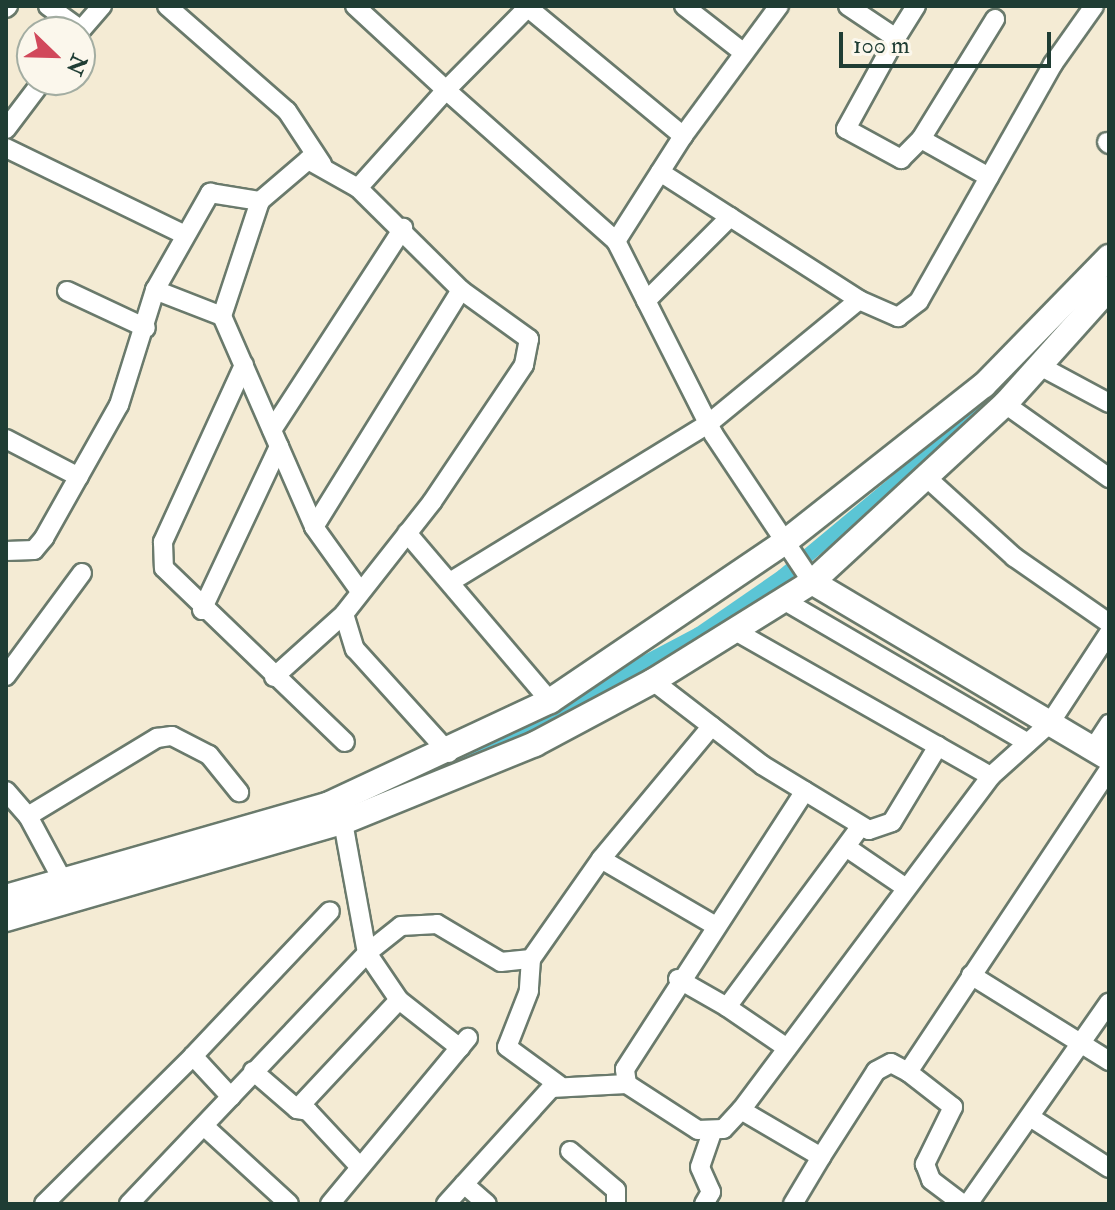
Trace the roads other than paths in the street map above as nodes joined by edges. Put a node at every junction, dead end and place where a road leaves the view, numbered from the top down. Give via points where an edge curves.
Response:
1 (167, 6) edge
2 (355, 6) edge
3 (684, 6) edge
4 (779, 6) edge
5 (848, 6) edge
6 (916, 6) edge
7 (1094, 6) edge
8 (527, 7) edge
9 (995, 19) dead end
10 (896, 38) junction
11 (744, 53) junction
12 (446, 90) junction
13 (31, 96) edge
14 (6, 129) edge
15 (683, 136) junction
16 (921, 139) junction
17 (6, 148) edge
18 (322, 164) junction
19 (660, 172) junction
20 (989, 177) junction
21 (358, 188) junction
22 (260, 201) junction
23 (730, 217) junction
24 (403, 228) junction
25 (185, 235) junction
26 (616, 241) junction
27 (1109, 257) edge
28 (1109, 288) edge
29 (155, 290) junction
30 (461, 290) junction
31 (67, 291) dead end
32 (859, 300) junction
33 (646, 301) junction
34 (222, 316) junction
35 (146, 328) junction
36 (244, 365) junction
37 (1040, 366) junction
38 (1109, 403) edge
39 (1005, 404) junction
40 (708, 424) junction
41 (276, 438) junction
42 (6, 439) edge
43 (79, 477) junction
44 (927, 478) junction
45 (1109, 478) edge
46 (314, 527) junction
47 (407, 533) junction
48 (6, 551) edge
49 (798, 562) junction
50 (82, 573) dead end
51 (450, 582) junction
52 (360, 591) junction
53 (785, 601) junction
54 (202, 610) junction
55 (344, 614) junction
56 (1109, 623) edge
57 (737, 632) junction
58 (1109, 633) edge
59 (6, 676) edge
60 (274, 677) junction
61 (653, 681) junction
62 (550, 701) junction
63 (1050, 723) junction
64 (1109, 724) edge
65 (712, 726) junction
66 (345, 742) dead end
67 (1028, 743) junction
68 (938, 746) junction
69 (449, 753) junction
70 (1101, 753) edge
71 (1109, 769) edge
72 (991, 776) junction
73 (6, 791) edge
74 (805, 791) junction
75 (239, 792) dead end
76 (28, 816) junction
77 (343, 822) junction
78 (861, 826) junction
79 (846, 847) junction
80 (601, 859) junction
81 (63, 881) junction
82 (906, 888) junction
83 (6, 897) edge
84 (330, 911) dead end
85 (6, 919) edge
86 (714, 925) junction
87 (367, 953) junction
88 (531, 959) junction
89 (971, 975) junction
90 (678, 979) junction
91 (399, 1000) junction
92 (1109, 1003) edge
93 (727, 1007) junction
94 (1081, 1040) junction
95 (787, 1048) junction
96 (193, 1056) junction
97 (1109, 1061) edge
98 (253, 1071) junction
99 (908, 1072) junction
100 (627, 1084) junction
101 (559, 1085) junction
102 (231, 1097) junction
103 (297, 1109) junction
104 (741, 1110) junction
105 (1030, 1117) junction
106 (204, 1126) junction
107 (712, 1133) junction
108 (570, 1151) dead end
109 (821, 1157) junction
110 (360, 1167) junction
111 (1109, 1168) edge
112 (464, 1184) junction
113 (44, 1204) edge
114 (129, 1204) edge
115 (289, 1204) edge
116 (330, 1204) edge
117 (446, 1204) edge
118 (487, 1204) edge
119 (616, 1204) edge
120 (704, 1204) edge
121 (793, 1204) edge
122 (965, 1204) edge

1 - 18 street via 287,111
2 - 12 street
3 - 11 street
4 - 11 street
5 - 10 street
6 - 10 street
7 - 20 street
8 - 12 street
8 - 15 street
9 - 16 street
10 - 16 street via 846,129 901,159
11 - 15 street
12 - 21 street
12 - 26 street
13 - 14 street
15 - 19 street
16 - 20 street
17 - 25 street
18 - 21 street
18 - 22 street via 297,163
19 - 23 street
19 - 26 street
20 - 32 street via 910,312 883,314
21 - 24 street
22 - 25 street via 222,189 210,193
22 - 34 street
23 - 32 street
23 - 33 street
24 - 30 street
24 - 41 street
25 - 29 street
26 - 33 street
27 - 49 main road
28 - 37 main road
29 - 34 street
29 - 35 street
30 - 46 street
30 - 47 street via 524,331 529,351
31 - 35 street
32 - 40 street
33 - 40 street
34 - 36 street
35 - 43 street via 119,405
36 - 41 street
36 - 54 street via 163,542 164,568
37 - 38 street
37 - 39 main road
39 - 44 main road
39 - 45 street
40 - 49 street
40 - 51 street
41 - 46 street
41 - 54 street
42 - 43 street
43 - 48 street via 34,550
44 - 49 main road
44 - 56 street via 1014,557
46 - 52 street
47 - 51 street
47 - 52 street
49 - 53 main road
49 - 62 main road
49 - 63 main road
50 - 59 street
51 - 62 street
52 - 55 street
53 - 57 main road
53 - 67 street
54 - 60 street
55 - 60 street
55 - 69 street via 344,633 355,649
57 - 61 main road
57 - 68 street
58 - 63 street
60 - 66 street
61 - 65 street
61 - 77 main road via 535,744
62 - 69 main road
63 - 67 street
63 - 70 main road
64 - 70 street
65 - 74 street
65 - 80 street
67 - 72 street
68 - 72 street
68 - 78 street via 892,822 877,832
69 - 81 main road via 327,805
71 - 89 street
72 - 82 street
73 - 76 street
74 - 78 street
74 - 86 street
75 - 76 street via 209,755 172,736 157,738
76 - 81 street
77 - 85 main road
77 - 87 street
78 - 79 street
79 - 82 street
79 - 93 street
80 - 86 street
80 - 88 street
81 - 83 main road
82 - 95 street
84 - 96 street
86 - 90 street
87 - 88 street via 417,922 437,924 501,962
87 - 91 street
87 - 98 street
88 - 101 street via 529,991 507,1047
89 - 94 street
89 - 99 street
90 - 93 street
90 - 100 street via 631,1051
91 - 103 street
91 - 110 street via 464,1043
92 - 94 street
93 - 95 street
94 - 97 street
94 - 105 street
95 - 104 street
96 - 102 street
96 - 113 street
98 - 102 street
98 - 103 street
99 - 109 street via 891,1063 876,1071
99 - 122 street via 953,1107 925,1164 931,1180
100 - 101 street
100 - 107 street
101 - 112 street via 535,1099
102 - 106 street
103 - 110 street via 308,1111
104 - 107 street
104 - 109 street
105 - 111 street
105 - 122 street
106 - 114 street
106 - 115 street
107 - 120 street via 700,1167 711,1192
108 - 119 street via 616,1190
109 - 121 street
110 - 116 street
112 - 117 street
112 - 118 street

